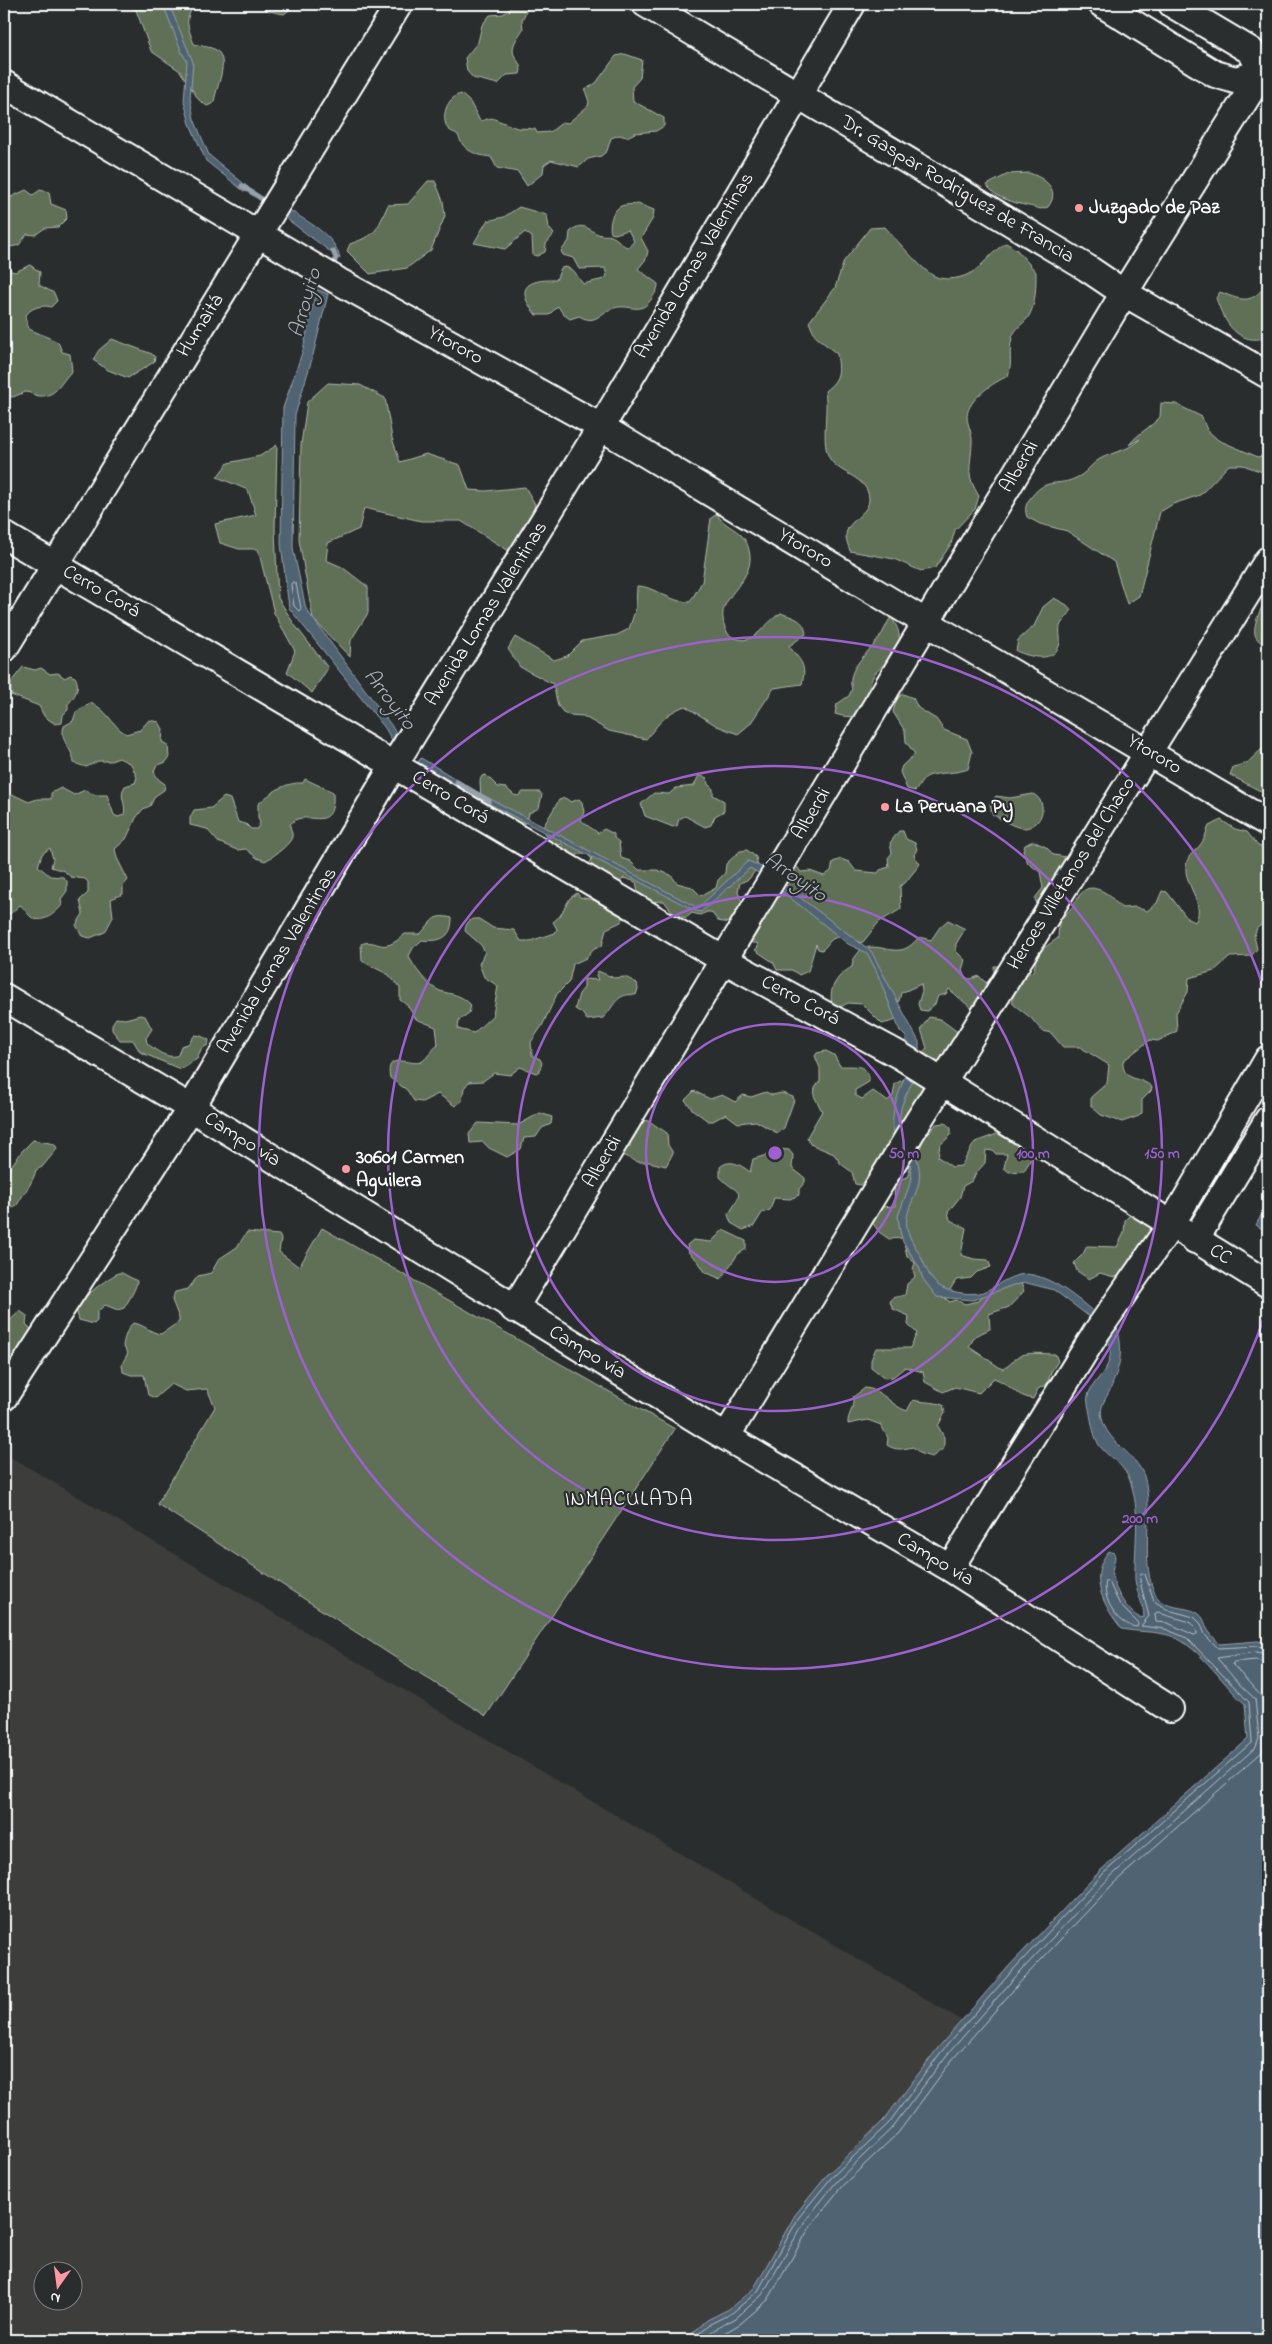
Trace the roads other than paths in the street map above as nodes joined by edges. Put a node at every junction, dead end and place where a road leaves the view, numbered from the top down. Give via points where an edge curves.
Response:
1 (399, 4) edge
2 (646, 4) edge
3 (852, 4) edge
4 (1102, 4) edge
5 (1172, 4) edge
6 (1266, 71) edge
7 (4, 84) edge
8 (798, 93) junction
9 (271, 213) junction
10 (1124, 293) junction
11 (1268, 375) edge
12 (601, 427) junction
13 (4, 535) edge
14 (1268, 560) edge
15 (54, 565) junction
16 (927, 623) junction
17 (4, 649) edge
18 (1149, 751) junction
19 (401, 753) junction
20 (1268, 823) edge
21 (724, 960) junction
22 (4, 997) edge
23 (1268, 1059) edge
24 (942, 1083) junction
25 (191, 1108) junction
26 (1268, 1120) edge
27 (1171, 1225) junction
28 (1195, 1240) junction
29 (1268, 1284) edge
30 (514, 1309) junction
31 (4, 1397) edge
32 (726, 1437) junction
33 (950, 1568) junction
34 (1170, 1709) dead end

1 - 9 street, Humaitá
2 - 8 street, Dr. Gaspar Rodriguez de Francia
3 - 8 street, Avenida Lomas Valentinas
4 - 6 street via 1215,74 1235,80
5 - 6 street via 1251,51
6 - 10 street, Alberdi
7 - 9 street, Ytororo
8 - 10 street, Dr. Gaspar Rodriguez de Francia
8 - 12 street, Avenida Lomas Valentinas
9 - 12 street, Ytororo via 332,277
9 - 15 street, Humaitá
10 - 11 street, Dr. Gaspar Rodriguez de Francia
10 - 16 street, Alberdi
12 - 16 street, Ytororo
12 - 19 street, Avenida Lomas Valentinas
13 - 15 street, Cerro Corá
14 - 18 street, Heroes Villetanos del Chaco
15 - 17 street, Humaitá
15 - 19 street, Cerro Corá
16 - 18 street, Ytororo
16 - 21 street, Alberdi
18 - 20 street, Ytororo
18 - 24 street, Heroes Villetanos del Chaco
19 - 21 street, Cerro Corá
19 - 25 street, Avenida Lomas Valentinas
21 - 24 street, Cerro Corá via 909,1061
21 - 30 street, Alberdi
22 - 25 street, Campo vía
23 - 27 street
24 - 27 street, Cerro Corá
24 - 32 street, Heroes Villetanos del Chaco
25 - 30 street, Campo vía
25 - 31 street, Avenida Lomas Valentinas
26 - 28 street
27 - 28 street, CC
27 - 33 street via 1105,1321
28 - 29 street, CC
30 - 32 street, Campo vía
32 - 33 street, Campo vía
33 - 34 street, Campo vía

